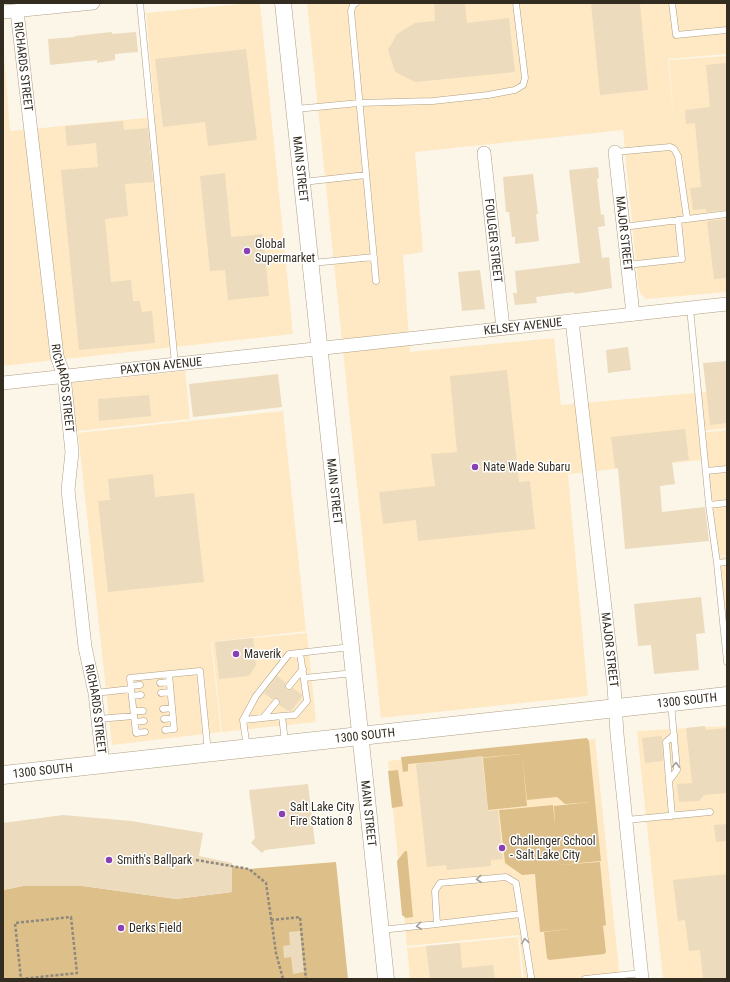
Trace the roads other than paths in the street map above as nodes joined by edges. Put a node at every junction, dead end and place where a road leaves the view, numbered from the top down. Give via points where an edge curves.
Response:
1 (93, 3) edge
2 (140, 3) edge
3 (283, 3) edge
4 (356, 3) edge
5 (516, 3) edge
6 (672, 3) edge
7 (17, 11) junction
8 (3, 12) edge
9 (727, 30) edge
10 (360, 103) junction
11 (294, 109) junction
12 (615, 152) joint
13 (484, 153) dead end
14 (366, 175) junction
15 (302, 182) junction
16 (727, 214) edge
17 (687, 219) junction
18 (678, 220) junction
19 (623, 227) junction
20 (374, 257) junction
21 (310, 263) junction
22 (627, 265) junction
23 (376, 281) dead end
24 (727, 304) edge
25 (690, 308) junction
26 (633, 314) junction
27 (572, 321) junction
28 (503, 328) junction
29 (319, 348) junction
30 (175, 364) junction
31 (64, 376) junction
32 (3, 383) edge
33 (727, 469) edge
34 (706, 471) junction
35 (727, 503) edge
36 (709, 505) junction
37 (727, 562) edge
38 (717, 563) junction
39 (351, 647) junction
40 (300, 653) junction
41 (727, 659) edge
42 (727, 662) edge
43 (303, 669) junction
44 (354, 673) junction
45 (168, 674) junction
46 (304, 678) junction
47 (169, 682) junction
48 (160, 683) dead end
49 (140, 686) dead end
50 (289, 686) dead end
51 (131, 687) junction
52 (170, 692) junction
53 (95, 693) junction
54 (161, 693) dead end
55 (141, 695) dead end
56 (132, 696) junction
57 (727, 696) edge
58 (276, 702) dead end
59 (671, 703) junction
60 (172, 708) junction
61 (163, 709) dead end
62 (615, 709) junction
63 (143, 711) dead end
64 (134, 716) junction
65 (282, 716) junction
66 (173, 718) junction
67 (263, 718) junction
68 (98, 719) junction
69 (164, 719) dead end
70 (243, 720) junction
71 (144, 721) dead end
72 (165, 730) dead end
73 (145, 732) dead end
74 (361, 737) junction
75 (285, 745) junction
76 (247, 749) junction
77 (209, 754) junction
78 (103, 764) junction
79 (3, 775) edge
80 (710, 812) dead end
81 (672, 816) junction
82 (626, 820) junction
83 (521, 914) junction
84 (437, 924) junction
85 (381, 930) junction
86 (642, 976) edge
87 (386, 979) edge
88 (532, 979) edge
89 (585, 979) edge

1 - 7 street
2 - 30 lane
3 - 11 street, MAIN STREET
4 - 10 lane via 352,5 351,11
5 - 10 lane via 525,78 523,85 515,90 488,95 433,101
6 - 9 lane via 676,35
7 - 8 street
7 - 31 street, RICHARDS STREET via 57,356
10 - 11 lane
10 - 14 lane
11 - 15 street, MAIN STREET
12 - 17 lane via 670,147 674,149 678,156
12 - 19 street, MAJOR STREET
13 - 28 street, FOULGER STREET
14 - 15 lane
14 - 20 lane
15 - 21 street, MAIN STREET
16 - 17 lane
17 - 18 lane
18 - 19 lane
18 - 22 lane via 682,259
19 - 22 street, MAJOR STREET
20 - 21 lane
20 - 23 lane
21 - 29 street, MAIN STREET
22 - 26 street, MAJOR STREET
24 - 25 street, KELSEY AVENUE
25 - 26 street, KELSEY AVENUE
25 - 34 lane
26 - 27 street, KELSEY AVENUE
27 - 28 street, KELSEY AVENUE
27 - 62 street, MAJOR STREET
28 - 29 street, KELSEY AVENUE
29 - 30 street, PAXTON AVENUE
29 - 39 street, MAIN STREET
30 - 31 street, PAXTON AVENUE
31 - 32 street, PAXTON AVENUE
31 - 53 street, RICHARDS STREET via 72,452 68,490 85,647
33 - 34 lane
34 - 36 lane
35 - 36 lane
36 - 38 lane
37 - 38 lane
38 - 41 lane
39 - 40 lane
39 - 44 street, MAIN STREET
40 - 43 lane
40 - 70 lane via 289,654 256,696
41 - 42 lane
43 - 46 lane
43 - 50 lane
44 - 46 lane
44 - 74 street, MAIN STREET
45 - 47 lane
45 - 51 lane via 130,678
45 - 77 lane via 200,671
46 - 65 lane via 307,700 295,715
47 - 48 lane
47 - 52 lane
49 - 51 lane
51 - 53 lane
51 - 56 lane
52 - 54 lane
52 - 60 lane
53 - 68 street, RICHARDS STREET
55 - 56 lane
56 - 64 lane
57 - 59 main road, 1300 SOUTH
58 - 67 lane
59 - 62 main road, 1300 SOUTH
81 -> 59 lane via 669,781 677,770
60 - 61 lane
60 - 66 lane
62 - 74 main road, 1300 SOUTH
62 - 82 street, MAJOR STREET
63 - 64 lane
64 - 68 lane
64 - 71 lane
64 - 73 lane via 136,733
65 - 67 lane
65 - 75 lane
66 - 69 lane
66 - 72 lane via 174,729
67 - 70 lane
68 - 78 street, RICHARDS STREET
70 - 76 lane
74 - 75 main road, 1300 SOUTH
74 - 85 street, MAIN STREET
75 - 76 main road, 1300 SOUTH
76 - 77 main road, 1300 SOUTH
77 - 78 main road, 1300 SOUTH
78 - 79 main road, 1300 SOUTH
80 - 81 lane
81 - 82 lane
82 - 86 street, MAJOR STREET
83 - 84 lane
83 -> 84 lane via 516,883 506,877 440,883 435,891
88 -> 83 lane
84 -> 85 lane
85 - 87 street, MAIN STREET
86 - 89 lane

